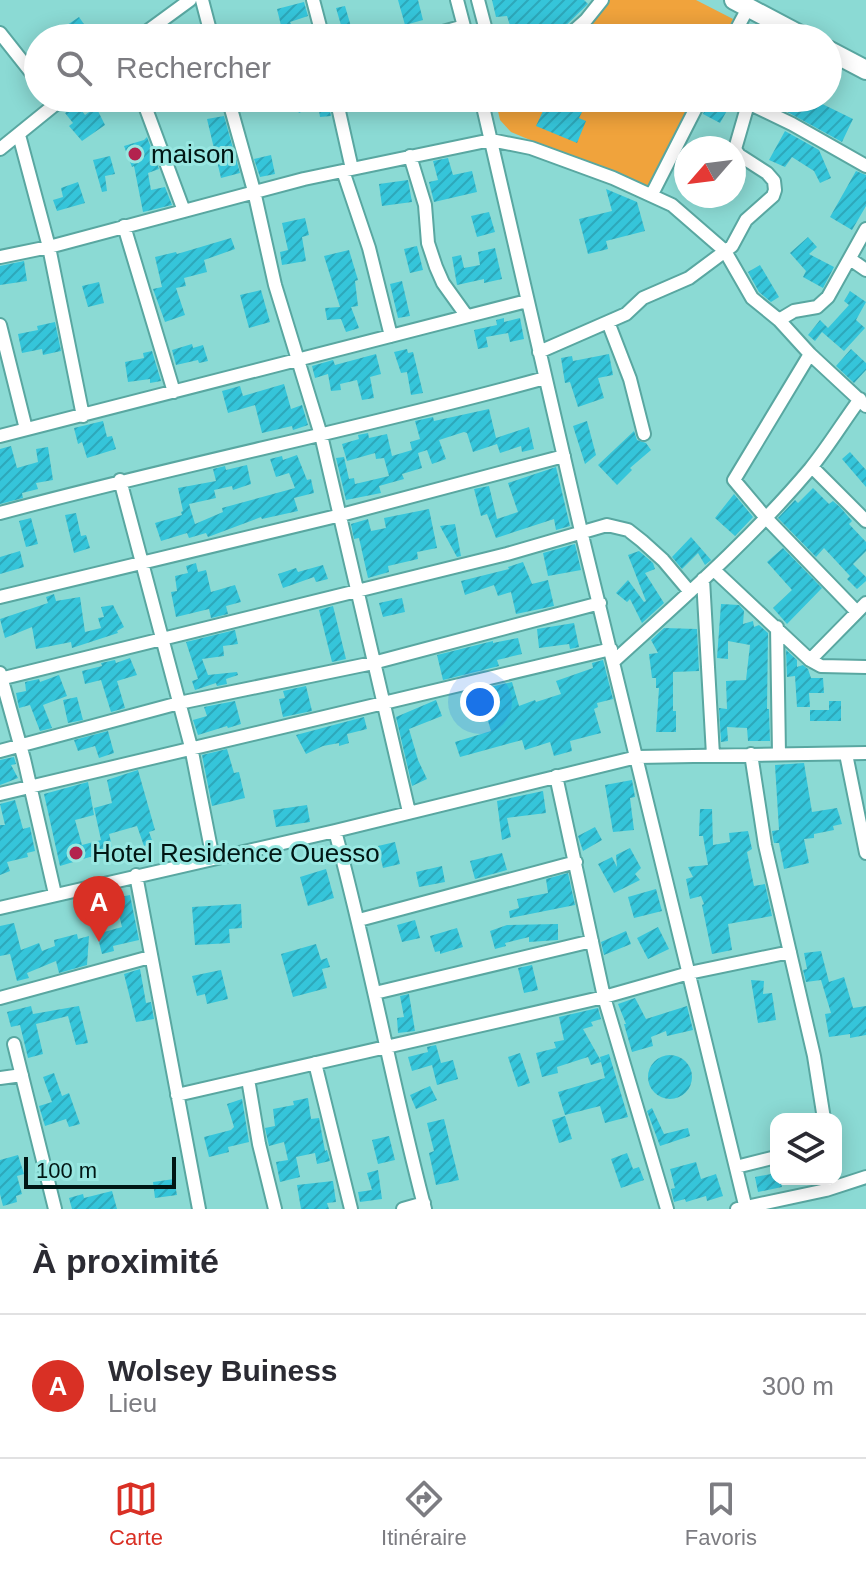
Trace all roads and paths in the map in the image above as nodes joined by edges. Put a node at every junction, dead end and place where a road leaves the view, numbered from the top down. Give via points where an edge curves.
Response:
1 (190, 0) edge
2 (202, 0) edge
3 (313, 0) edge
4 (457, 0) edge
5 (478, 0) edge
6 (602, 0) edge
7 (741, 4) edge
8 (157, 24) edge
9 (208, 24) edge
10 (319, 24) edge
11 (464, 24) edge
12 (484, 24) edge
13 (582, 24) edge
14 (736, 24) edge
15 (779, 24) edge
16 (0, 33) edge
17 (842, 57) edge
18 (24, 63) edge
19 (866, 70) edge
20 (44, 112) edge
21 (147, 112) edge
22 (232, 112) edge
23 (338, 112) edge
24 (484, 112) edge
25 (694, 112) edge
26 (741, 112) edge
27 (766, 112) edge
28 (19, 135) junction
29 (491, 140) junction
30 (0, 149) edge
31 (410, 156) junction
32 (866, 166) edge
33 (348, 170) junction
34 (254, 191) junction
35 (652, 194) junction
36 (184, 211) junction
37 (124, 226) junction
38 (866, 229) edge
39 (49, 247) junction
40 (725, 251) junction
41 (0, 257) edge
42 (850, 259) junction
43 (866, 270) edge
44 (527, 301) junction
45 (466, 315) junction
46 (779, 320) junction
47 (608, 322) junction
48 (0, 325) edge
49 (391, 336) junction
50 (539, 352) junction
51 (810, 354) junction
52 (298, 360) junction
53 (545, 378) junction
54 (174, 392) junction
55 (863, 402) edge
56 (83, 416) junction
57 (26, 429) junction
58 (644, 434) dead end
59 (321, 435) junction
60 (0, 436) edge
61 (564, 456) junction
62 (812, 467) junction
63 (120, 480) junction
64 (0, 513) edge
65 (341, 515) junction
66 (766, 518) junction
67 (866, 521) edge
68 (581, 531) junction
69 (142, 562) junction
70 (714, 570) junction
71 (703, 579) junction
72 (358, 589) junction
73 (690, 592) junction
74 (0, 597) edge
75 (600, 603) junction
76 (862, 607) edge
77 (777, 627) junction
78 (162, 641) junction
79 (612, 655) junction
80 (810, 660) junction
81 (373, 663) junction
82 (866, 667) edge
83 (0, 677) edge
84 (179, 703) junction
85 (382, 705) junction
86 (20, 745) junction
87 (191, 747) junction
88 (0, 751) edge
89 (866, 753) edge
90 (751, 754) junction
91 (779, 754) junction
92 (846, 754) junction
93 (713, 755) junction
94 (637, 757) junction
95 (556, 776) junction
96 (29, 785) junction
97 (0, 794) edge
98 (409, 812) junction
99 (335, 831) junction
100 (866, 853) edge
101 (213, 859) junction
102 (576, 862) junction
103 (136, 875) junction
104 (55, 894) junction
105 (0, 908) edge
106 (359, 920) junction
107 (592, 941) junction
108 (790, 952) junction
109 (150, 957) junction
110 (689, 973) junction
111 (375, 993) junction
112 (604, 997) junction
113 (0, 998) edge
114 (14, 1044) dead end
115 (386, 1046) junction
116 (315, 1063) junction
117 (22, 1075) junction
118 (0, 1078) edge
119 (248, 1079) junction
120 (177, 1095) junction
121 (823, 1113) edge
122 (770, 1158) edge
123 (736, 1167) junction
124 (866, 1177) edge
125 (425, 1206) edge
126 (743, 1208) edge
127 (55, 1209) edge
128 (199, 1209) edge
129 (275, 1209) edge
130 (351, 1209) edge
131 (403, 1209) edge
132 (667, 1209) edge

1 - 8 street
2 - 9 street
3 - 10 street
4 - 11 street
5 - 12 street
6 - 13 street
7 - 14 street
7 - 15 highway
16 - 18 street
17 - 19 highway
20 - 28 street
21 - 36 street
22 - 34 street
23 - 33 street
24 - 29 street
25 - 35 street
26 - 40 street via 735,149 767,173 775,190
27 - 32 street
28 - 30 street
28 - 39 street
29 - 31 street
29 - 35 street via 531,148
29 - 44 street
31 - 33 street
31 - 45 street via 436,267
33 - 34 street
33 - 49 street
34 - 36 street
34 - 52 street
35 - 40 street via 692,220
36 - 37 street
37 - 39 street
37 - 54 street
38 - 42 street
39 - 41 street
39 - 56 street
40 - 46 street via 752,298
40 - 47 street via 689,278 643,298
42 - 43 street
42 - 46 street via 817,307
44 - 45 street
44 - 50 street
45 - 49 street
46 - 51 street
47 - 50 street
47 - 58 street
48 - 57 street
49 - 52 street
50 - 53 street
51 - 55 street
51 - 66 street via 735,476 736,485
52 - 54 street
52 - 59 street
53 - 59 street
53 - 61 street
54 - 56 street
55 - 62 street
56 - 57 street
57 - 60 street
59 - 63 street
59 - 65 street
61 - 65 street
61 - 68 street
62 - 66 street
62 - 67 street
63 - 64 street
63 - 69 street
65 - 69 street
65 - 72 street
66 - 70 street
66 - 76 street
68 - 72 street
68 - 73 street via 607,525 628,530
68 - 75 street
69 - 74 street
69 - 78 street
70 - 71 street
70 - 77 street
71 - 73 street
71 - 93 street
72 - 78 street
72 - 81 street
73 - 79 street
75 - 79 street
75 - 81 street
76 - 80 street
77 - 80 street
77 - 91 street
78 - 83 street
78 - 84 street
79 - 85 street via 506,672
79 - 94 street
80 - 82 street via 821,666
81 - 84 street
81 - 85 street
83 - 86 street
84 - 86 street
84 - 87 street
85 - 87 street
85 - 98 street
86 - 88 street
86 - 96 street
87 - 96 street
87 - 101 street
89 - 92 street
90 - 91 street
90 - 93 street
90 - 108 street
91 - 92 street
92 - 100 street
93 - 94 street
94 - 95 street
94 - 110 street
95 - 98 street
95 - 102 street
96 - 97 street
96 - 104 street
98 - 99 street
99 - 101 street
99 - 106 street
101 - 103 street
102 - 106 street
102 - 107 street
103 - 104 street
103 - 109 street
104 - 105 street
106 - 111 street
107 - 111 street
107 - 112 street
108 - 110 street
108 - 121 street
109 - 113 street
109 - 120 street
110 - 112 street
110 - 123 street
111 - 115 street
112 - 115 street
112 - 132 street
114 - 117 street
115 - 116 street
115 - 125 street
116 - 119 street
116 - 130 street
117 - 118 street
117 - 127 street
119 - 120 street
119 - 129 street
120 - 128 street
122 - 123 street
123 - 126 street
124 - 126 street
125 - 131 street

